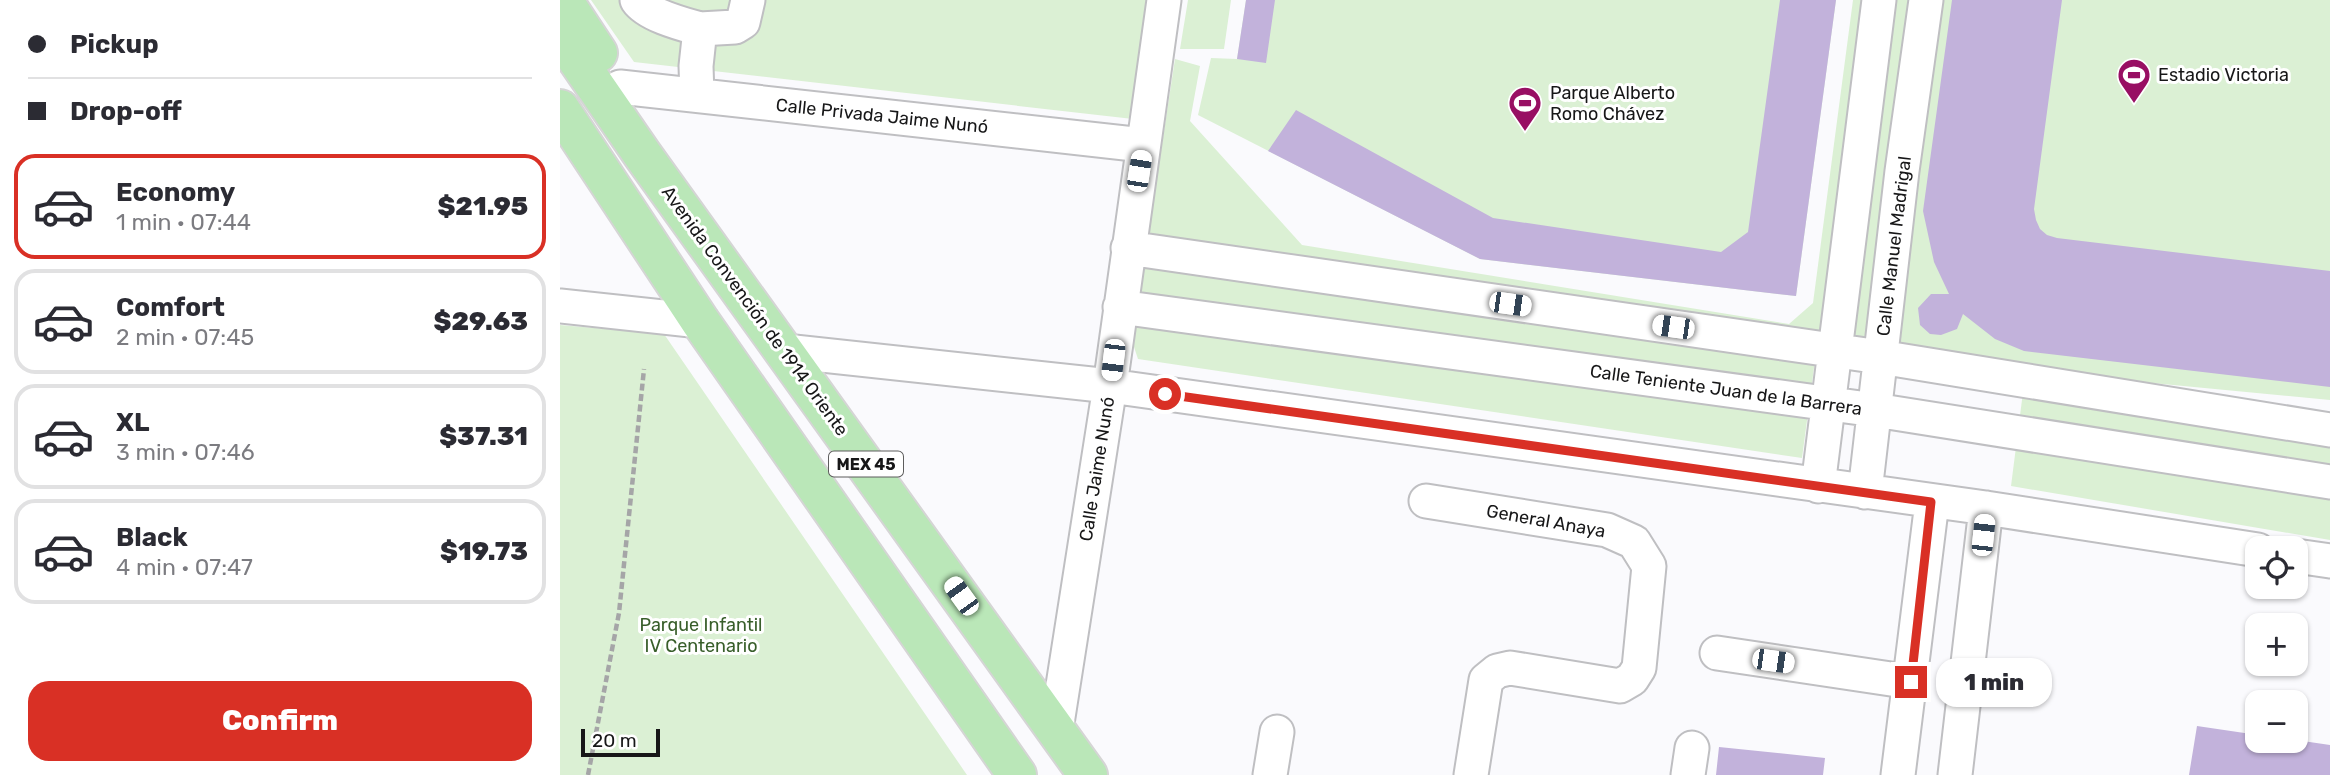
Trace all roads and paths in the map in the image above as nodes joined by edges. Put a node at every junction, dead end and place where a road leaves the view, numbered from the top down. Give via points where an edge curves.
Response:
1 (563, 0) edge
2 (637, 0) edge
3 (748, 0) edge
4 (1164, 0) edge
5 (1879, 0) edge
6 (1926, 0) edge
7 (700, 29) junction
8 (560, 35) edge
9 (620, 87) junction
10 (697, 95) junction
11 (560, 109) edge
12 (1143, 145) junction
13 (642, 154) junction
14 (560, 158) edge
15 (611, 184) junction
16 (1128, 248) junction
17 (560, 306) edge
18 (1120, 307) junction
19 (700, 321) junction
20 (785, 351) junction
21 (1836, 351) junction
22 (1881, 357) junction
23 (644, 369) dead end
24 (1110, 386) junction
25 (1827, 405) junction
26 (1875, 410) junction
27 (2330, 430) edge
28 (2330, 482) edge
29 (1818, 486) junction
30 (1865, 492) junction
31 (1426, 501) dead end
32 (1931, 502) junction
33 (1986, 508) junction
34 (2245, 548) edge
35 (2308, 557) edge
36 (2330, 561) edge
37 (1717, 653) dead end
38 (1911, 682) junction
39 (1056, 730) junction
40 (1277, 732) dead end
41 (588, 775) edge
42 (1017, 775) edge
43 (1088, 775) edge
44 (1270, 775) edge
45 (1471, 775) edge
46 (1898, 775) edge
47 (1955, 775) edge

1 - 9 main road, Avenida Convención de 1914 Oriente
2 - 7 street via 641,7
3 - 7 street via 740,25
4 - 12 street, Calle Jaime Nunó
5 - 21 street
6 - 22 street, Calle Manuel Madrigal
7 - 10 street
8 - 13 main road, Avenida Convención de 1914 Oriente / MEX 45
9 - 10 street, Calle Privada Jaime Nunó
9 - 13 main road, Avenida Convención de 1914 Oriente
10 - 12 street, Calle Privada Jaime Nunó
11 - 15 main road, MEX 45
12 - 16 street, Calle Jaime Nunó
13 - 20 main road, Avenida Convención de 1914 Oriente / MEX 45
14 - 15 main road
15 - 19 main road, MEX 45
16 - 18 street, Calle Jaime Nunó
16 - 21 street
17 - 19 street
18 - 24 street, Calle Jaime Nunó
18 - 25 street, Calle Teniente Juan de la Barrera
19 - 42 main road, MEX 45
20 - 24 street
20 - 39 main road, Avenida Convención de 1914 Oriente / MEX 45
21 - 22 street
21 - 25 street
22 - 26 street, Calle Manuel Madrigal
22 - 27 street
23 - 41 path via 619,613
24 - 29 street
24 - 39 street, Calle Jaime Nunó
25 - 26 street, Calle Teniente Juan de la Barrera
25 - 29 street
26 - 28 street, Calle Teniente Juan de la Barrera
26 - 30 street, Calle Manuel Madrigal
29 - 30 street
30 - 32 street
31 - 45 street, General Anaya via 1607,530 1634,542 1649,566 1639,668 1632,679 1620,686 1510,668 1497,671 1486,680
32 - 33 street
32 - 38 street
33 - 34 street
33 - 47 street
35 - 36 street
37 - 38 street
38 - 46 street
39 - 43 main road, Avenida Convención de 1914 Oriente / MEX 45
40 - 44 street

